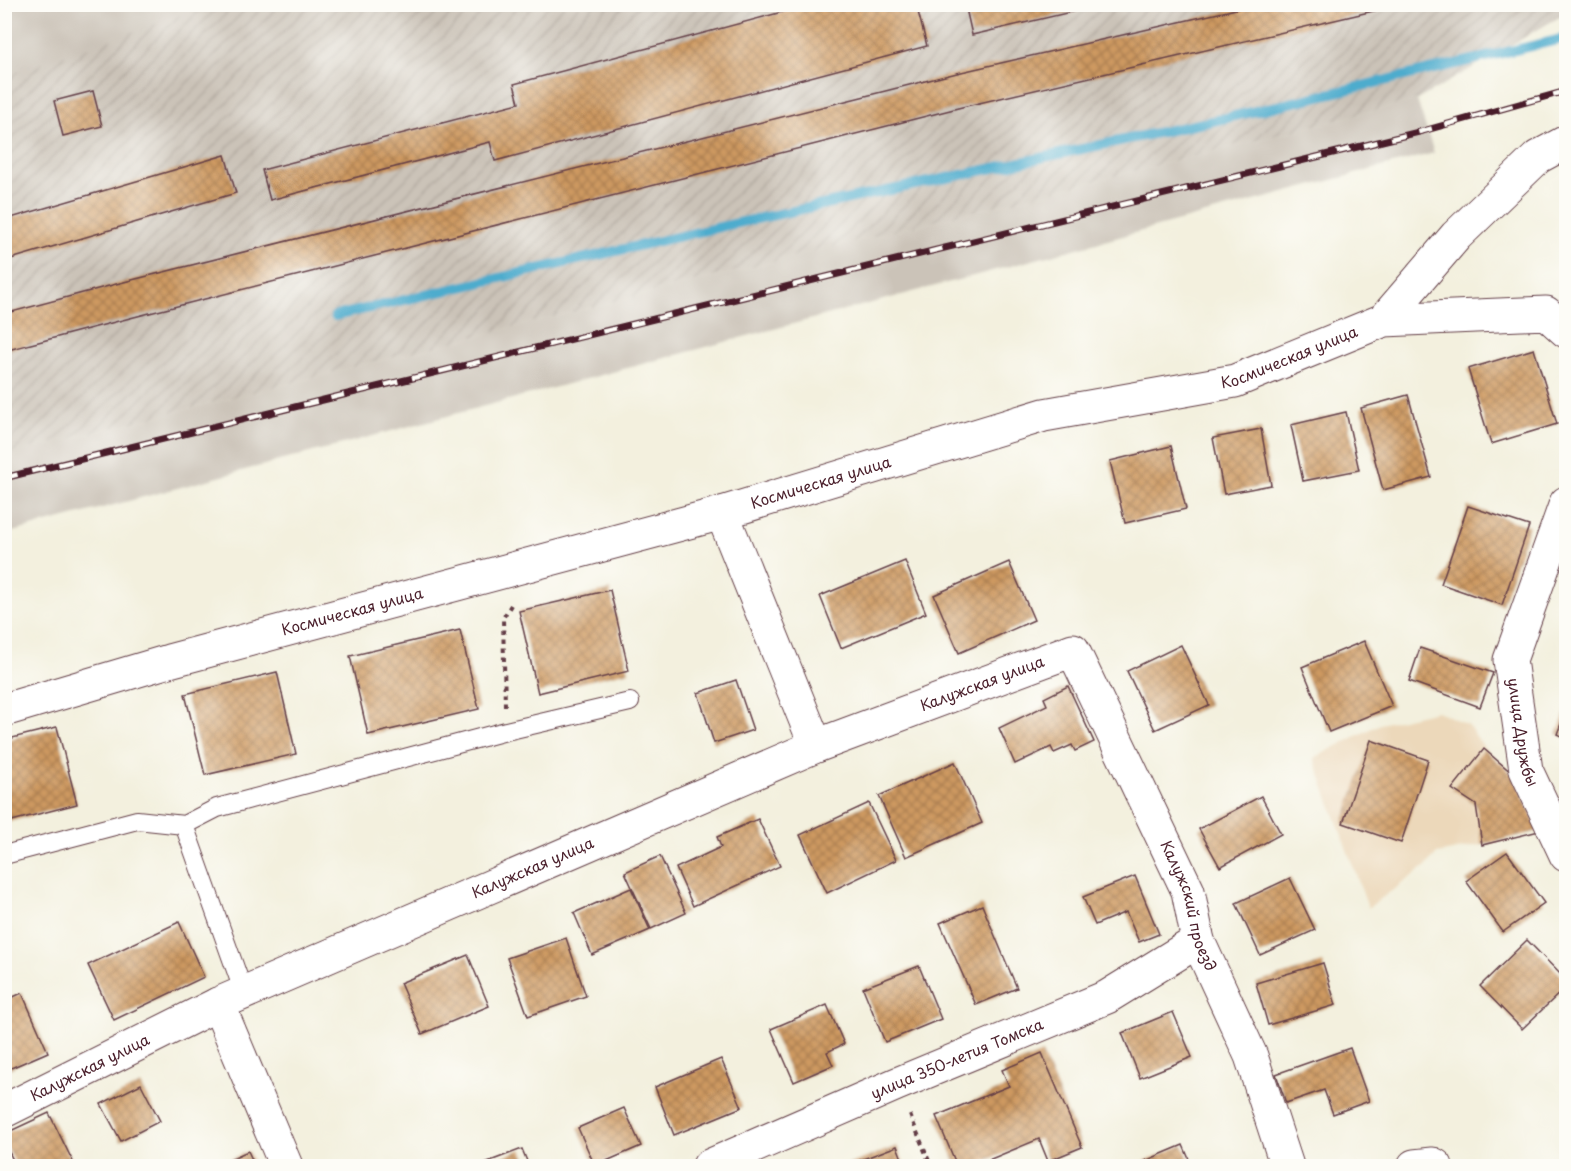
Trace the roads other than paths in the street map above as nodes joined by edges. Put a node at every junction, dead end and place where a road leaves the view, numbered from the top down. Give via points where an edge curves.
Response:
1 (1566, 142) edge
2 (1384, 320) junction
3 (1566, 331) edge
4 (1566, 503) edge
5 (722, 513) junction
6 (1073, 650) joint
7 (630, 702) dead end
8 (4, 710) edge
9 (816, 746) junction
10 (184, 825) junction
11 (4, 855) edge
12 (1566, 855) edge
13 (1198, 940) junction
14 (231, 999) junction
15 (4, 1112) edge
16 (286, 1167) edge
17 (709, 1167) edge
18 (1287, 1167) edge
19 (1414, 1167) edge
20 (1436, 1167) edge

1 - 2 street, Космическая улица via 1538,157 1456,236
2 - 3 street via 1546,314
2 - 5 street, Космическая улица via 1235,381 1044,415
4 - 12 street, улица Дружбы via 1510,660 1526,770
5 - 8 street, Космическая улица via 169,661
5 - 9 street
6 - 9 street, Калужская улица
6 - 13 street, Калужский проезд via 1188,891
7 - 10 lane via 217,808
9 - 14 street, Калужская улица
10 - 11 lane via 137,820
10 - 14 lane
13 - 17 street, улица 350-летия Томска via 1107,997
13 - 18 street, Калужский проезд via 1251,1056
14 - 15 street, Калужская улица
14 - 16 street
19 - 20 street

